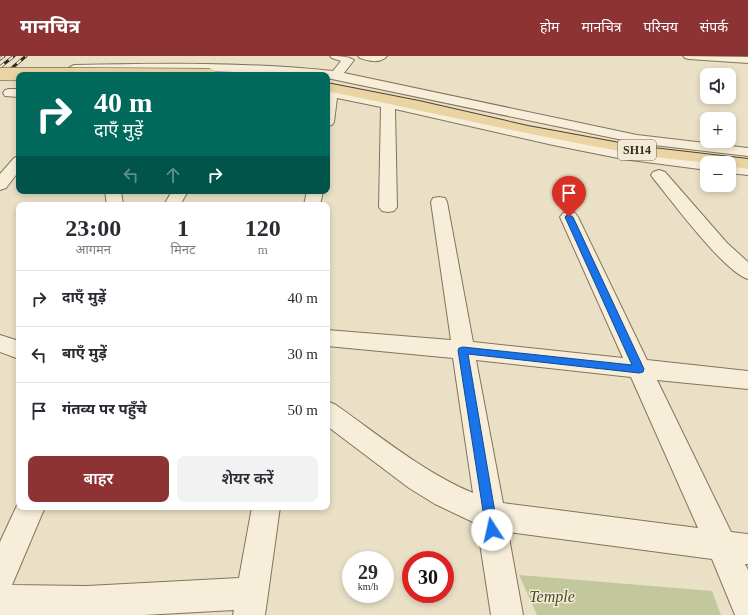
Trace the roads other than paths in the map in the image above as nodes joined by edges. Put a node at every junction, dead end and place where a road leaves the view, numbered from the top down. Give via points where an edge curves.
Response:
1 (380, 56) edge
2 (689, 56) edge
3 (353, 57) edge
4 (748, 60) edge
5 (74, 68) dead end
6 (311, 72) edge
7 (0, 74) edge
8 (16, 74) edge
9 (330, 74) edge
10 (336, 75) junction
11 (330, 90) edge
12 (330, 90) edge
13 (388, 104) junction
14 (748, 152) edge
15 (16, 164) edge
16 (700, 164) edge
17 (748, 164) edge
18 (736, 169) edge
19 (748, 170) edge
20 (659, 175) dead end
21 (0, 185) edge
22 (439, 202) dead end
23 (388, 207) dead end
24 (569, 217) dead end
25 (720, 247) junction
26 (748, 249) edge
27 (748, 273) edge
28 (330, 338) edge
29 (0, 343) edge
30 (16, 349) edge
31 (463, 350) junction
32 (639, 369) junction
33 (748, 380) edge
34 (330, 414) edge
35 (30, 510) edge
36 (266, 510) edge
37 (489, 515) junction
38 (735, 547) edge
39 (0, 576) edge
40 (0, 601) edge
41 (250, 604) edge
42 (748, 607) edge
43 (85, 609) edge
44 (507, 615) edge

1 - 3 street
2 - 4 street
3 - 10 street
5 - 6 street via 207,66
7 - 8 main road, bridge
9 - 10 street
10 - 14 street via 556,124 615,135
11 - 13 street
12 - 17 main road, SH14 via 419,105 528,130 636,150
13 - 16 street via 615,153
13 - 23 street
15 - 21 street
18 - 19 street
20 - 25 street
22 - 31 street
24 - 32 street
25 - 26 street
25 - 27 street
28 - 31 street
29 - 30 street
31 - 32 street
31 - 37 street
32 - 33 street
32 - 38 street
34 - 37 street via 419,479 445,495
35 - 39 street
36 - 41 street
37 - 38 street
37 - 44 street
38 - 42 street
40 - 43 street
41 - 43 street

